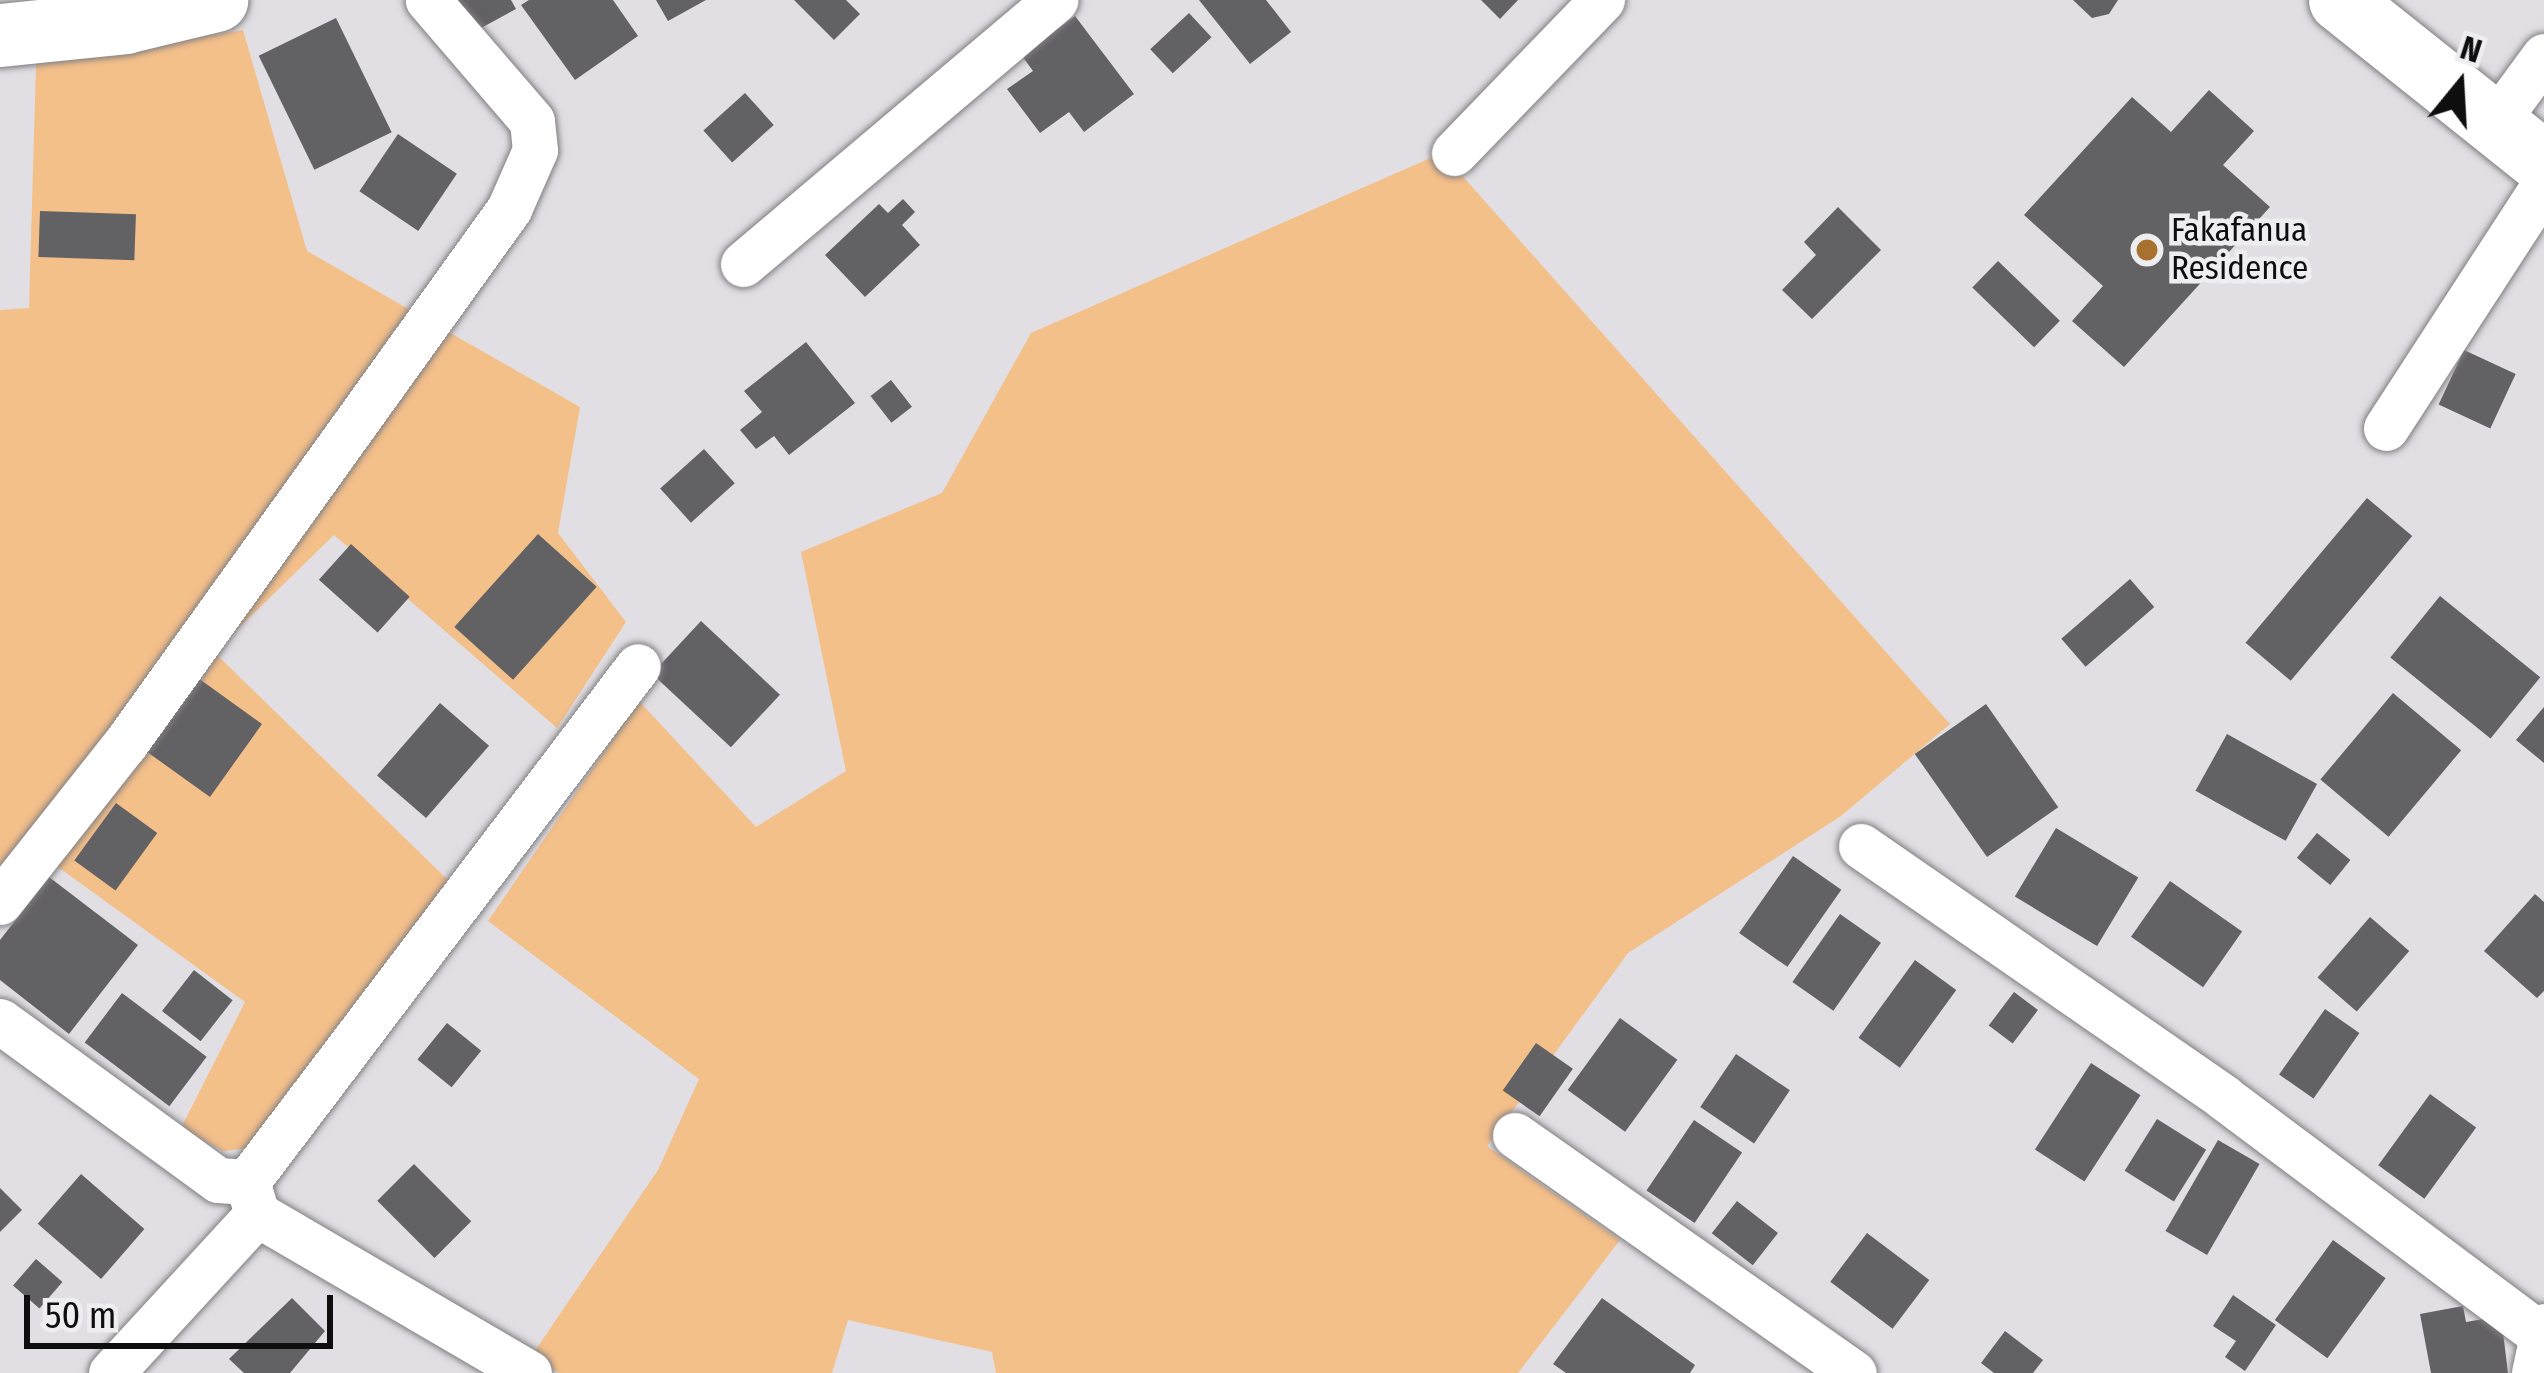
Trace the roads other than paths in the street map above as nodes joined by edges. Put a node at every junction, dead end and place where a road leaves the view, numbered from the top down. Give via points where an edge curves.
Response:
1 (216, 0) edge
2 (428, 0) edge
3 (1055, 0) edge
4 (1602, 0) edge
5 (2340, 0) edge
6 (0, 35) edge
7 (2544, 56) edge
8 (2495, 123) junction
9 (1454, 153) dead end
10 (2544, 163) edge
11 (2544, 185) edge
12 (743, 264) dead end
13 (2386, 428) dead end
14 (638, 666) dead end
15 (1861, 846) dead end
16 (0, 902) edge
17 (0, 1021) edge
18 (1515, 1135) dead end
19 (252, 1198) junction
20 (2539, 1344) edge
21 (111, 1373) edge
22 (529, 1373) edge
23 (1854, 1373) edge

1 - 6 street via 125,22
2 - 16 street via 532,121 535,150 509,208 124,744
3 - 12 street
4 - 9 street
5 - 8 street
7 - 8 street
8 - 10 street
11 - 13 street
14 - 19 street
15 - 20 street via 2223,1097
17 - 19 street
18 - 23 street
19 - 21 street
19 - 22 street

